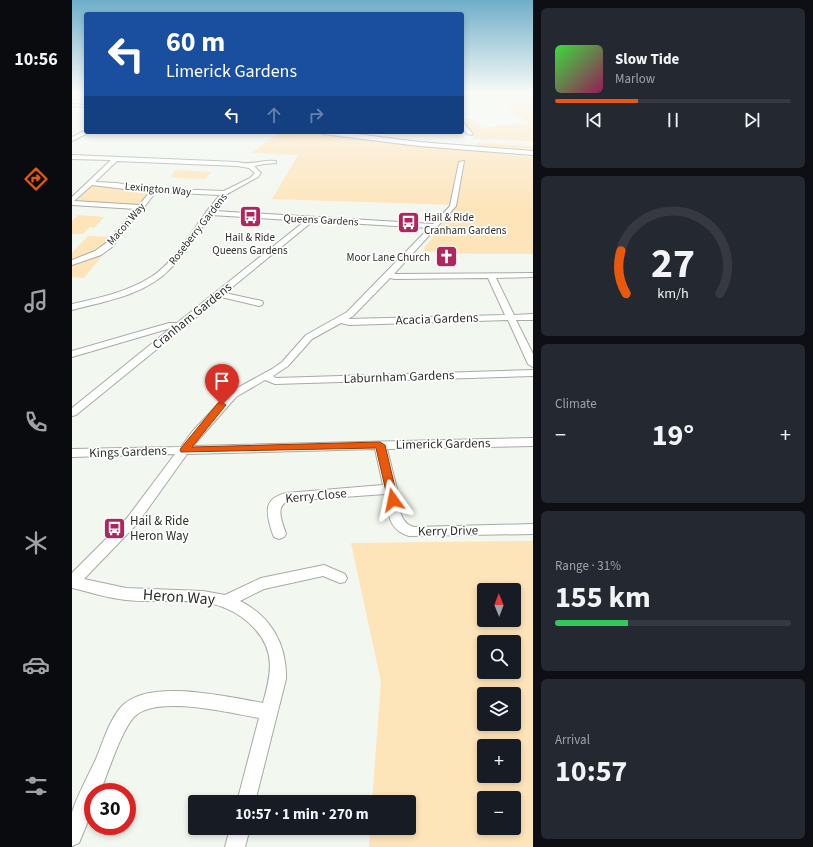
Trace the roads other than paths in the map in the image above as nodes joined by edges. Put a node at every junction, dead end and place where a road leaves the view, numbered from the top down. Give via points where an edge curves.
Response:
1 (84, 133) edge
2 (349, 134) edge
3 (357, 134) edge
4 (72, 139) edge
5 (527, 144) dead end
6 (533, 153) edge
7 (72, 157) edge
8 (117, 158) junction
9 (274, 162) dead end
10 (462, 162) dead end
11 (249, 166) junction
12 (91, 182) junction
13 (72, 189) edge
14 (84, 190) junction
15 (155, 190) junction
16 (225, 193) junction
17 (72, 201) edge
18 (142, 207) junction
19 (208, 213) junction
20 (311, 219) junction
21 (434, 226) junction
22 (72, 263) edge
23 (533, 275) edge
24 (388, 276) junction
25 (491, 276) junction
26 (220, 294) junction
27 (259, 303) dead end
28 (72, 307) edge
29 (511, 317) junction
30 (533, 317) edge
31 (342, 320) junction
32 (180, 326) junction
33 (72, 354) edge
34 (533, 364) edge
35 (533, 373) edge
36 (266, 377) junction
37 (72, 413) edge
38 (533, 442) edge
39 (380, 445) junction
40 (184, 450) junction
41 (72, 453) edge
42 (391, 489) junction
43 (533, 529) edge
44 (280, 534) dead end
45 (340, 578) dead end
46 (72, 582) edge
47 (226, 601) junction
48 (270, 712) junction
49 (248, 795) edge
50 (238, 835) edge
51 (72, 836) edge
52 (235, 847) edge

1 - 4 street
2 - 6 highway via 418,145
3 - 5 highway
7 - 8 street
8 - 11 street
8 - 12 street
9 - 11 street
10 - 21 street via 453,206
11 - 16 street, Roseberry Gardens via 257,170 257,176
12 - 14 street
12 - 15 street, Lexington Way
13 - 14 street
14 - 17 street
15 - 16 street, Lexington Way
15 - 18 street, Macon Way
16 - 19 street, Roseberry Gardens
17 - 18 street
18 - 22 street, Macon Way via 109,245 98,253
19 - 20 street, Queens Gardens
19 - 28 street, Roseberry Gardens via 168,267 154,279 120,295
20 - 21 street, Queens Gardens
20 - 26 street, Cranham Gardens
21 - 24 street
23 - 25 street
24 - 25 street
24 - 31 street
25 - 29 street
26 - 27 street
26 - 32 street, Cranham Gardens
29 - 30 street, Acacia Gardens
29 - 31 street, Acacia Gardens via 349,322
29 - 34 street
31 - 36 street via 309,337 285,364
32 - 33 street via 172,324
32 - 37 street, Cranham Gardens
35 - 36 street, Laburnham Gardens via 275,380
36 - 40 street via 232,395
38 - 39 street, Limerick Gardens
39 - 40 street, Limerick Gardens
39 - 42 street, Kerry Drive
40 - 41 street, Kings Gardens
40 - 46 street via 132,521
42 - 43 street, Kerry Drive via 397,522 406,530 415,532
42 - 44 street, Kerry Close via 278,499 273,507
45 - 47 street via 324,570 261,584
46 - 47 street, Heron Way via 109,592 205,597
47 - 48 street, Heron Way via 244,610 266,629 274,641 279,666
48 - 49 street, Heron Way
48 - 51 street via 182,699 161,699 134,707 125,715 118,727
50 - 52 street

